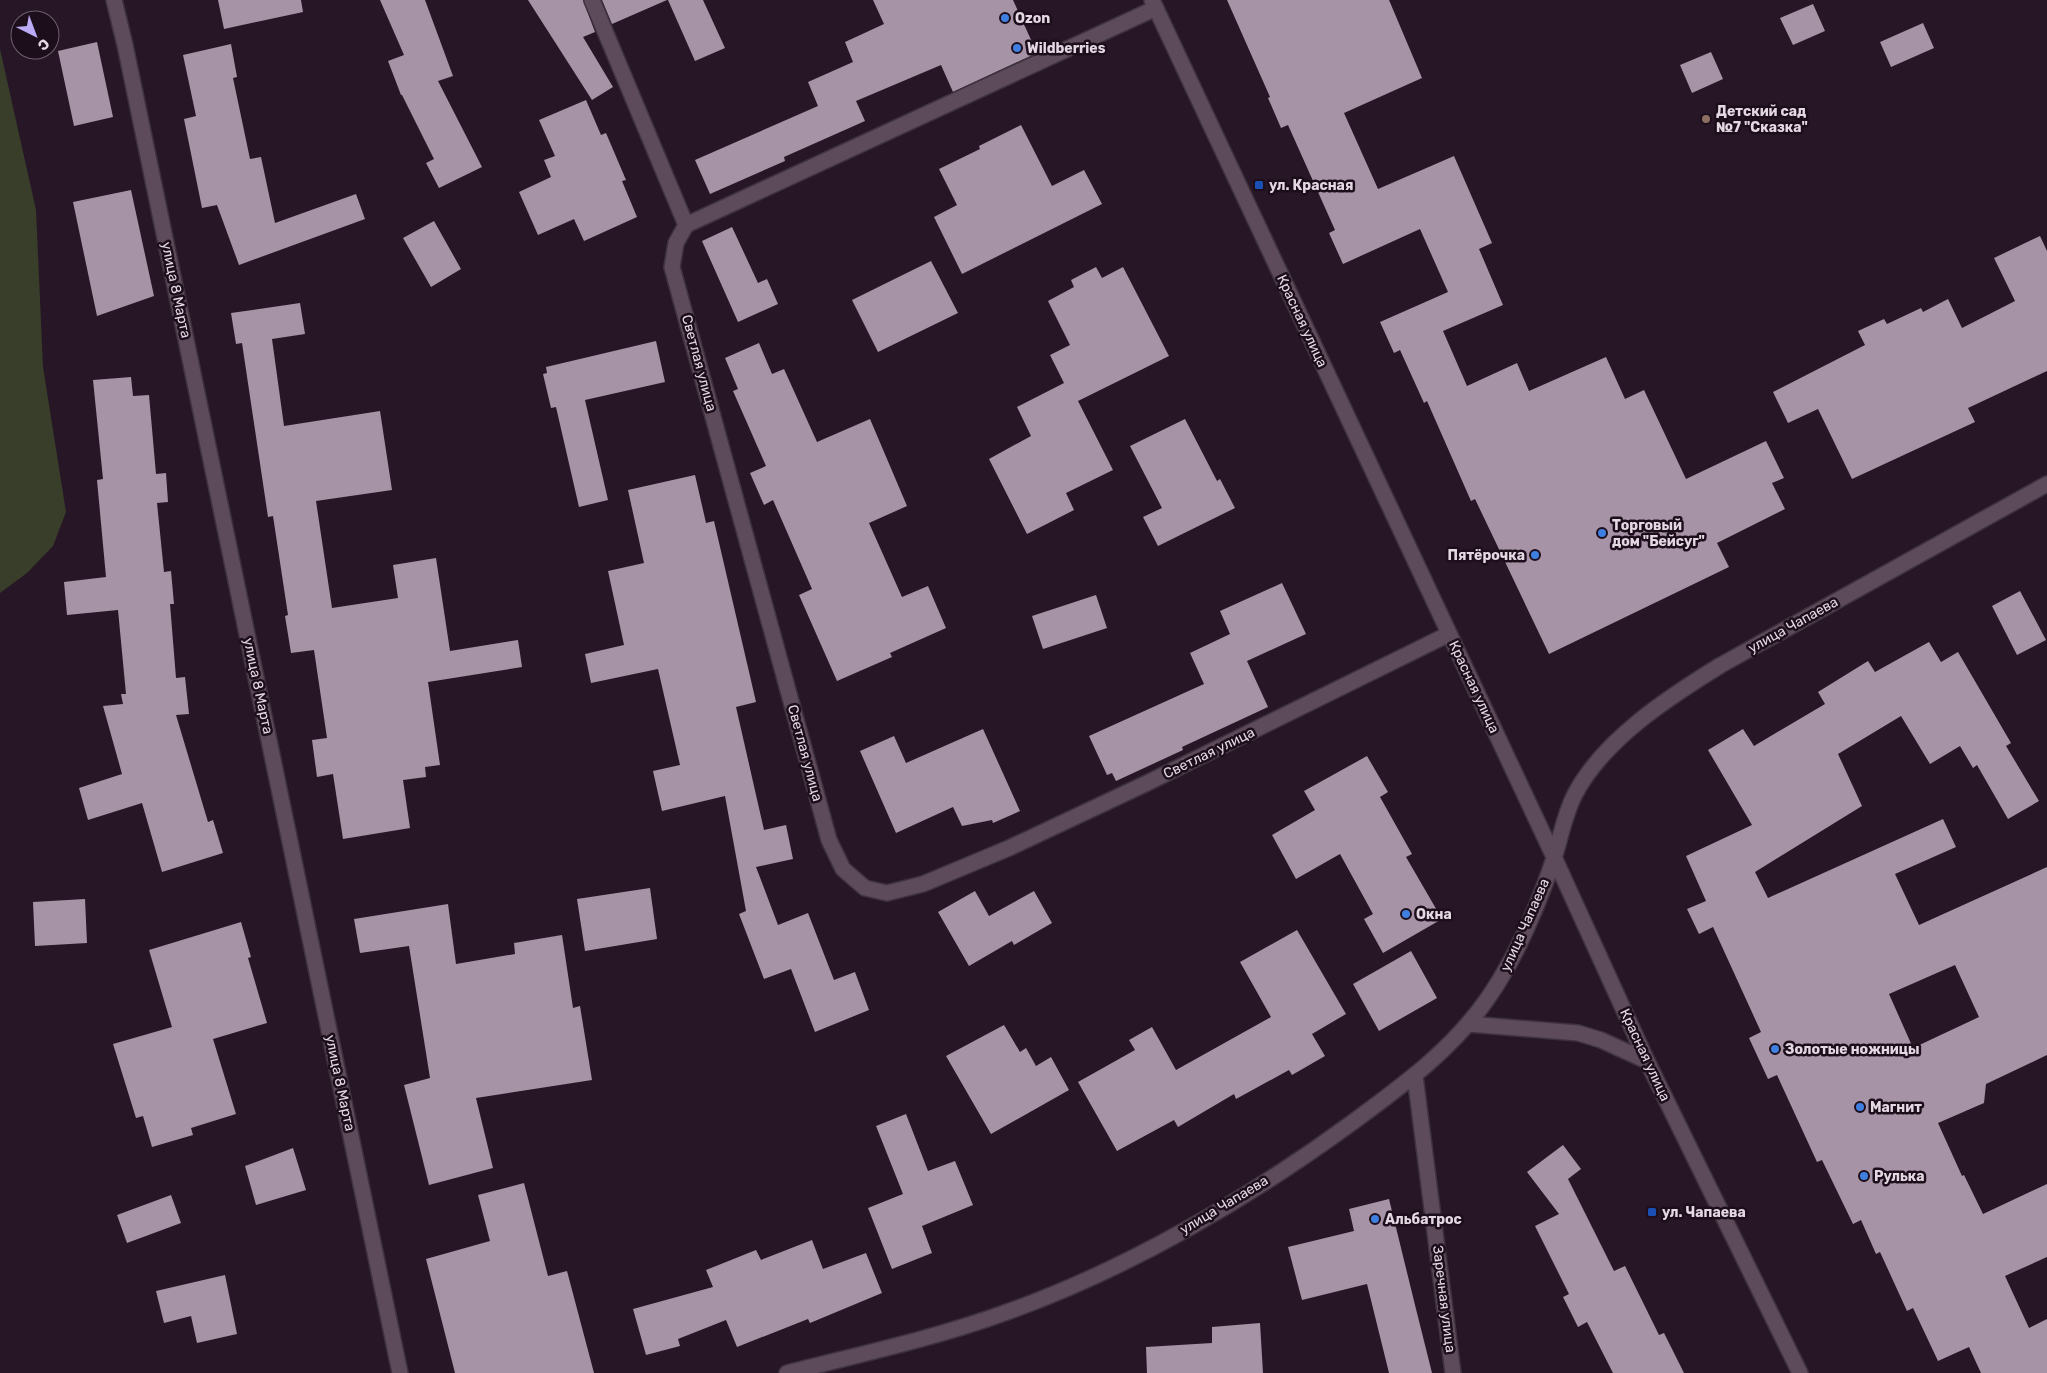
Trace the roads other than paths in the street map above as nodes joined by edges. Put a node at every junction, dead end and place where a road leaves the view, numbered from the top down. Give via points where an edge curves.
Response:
1 (114, 0) edge
2 (592, 0) edge
3 (1154, 4) edge
4 (686, 225) junction
5 (2047, 484) edge
6 (1449, 634) junction
7 (1554, 857) junction
8 (1468, 1024) junction
9 (1647, 1061) junction
10 (1415, 1076) junction
11 (400, 1373) edge
12 (787, 1373) edge
13 (1454, 1373) edge
14 (1800, 1373) edge

1 - 11 street, улица 8 Марта
2 - 4 street
3 - 4 street
3 - 6 street, Красная улица
4 - 6 street, Светлая улица via 676,243 672,267 829,840 843,869 865,888 887,893 923,884 1009,848
5 - 7 street, улица Чапаева via 1721,665 1660,706 1600,758 1586,775 1561,828
6 - 7 street, Красная улица
7 - 8 street, улица Чапаева via 1526,930 1505,972
7 - 9 street, Красная улица
8 - 9 street via 1578,1033
8 - 10 street, улица Чапаева via 1438,1057
9 - 14 street, Красная улица
10 - 12 street, улица Чапаева via 1273,1176 1112,1267 1061,1290 942,1334
10 - 13 street, Заречная улица

